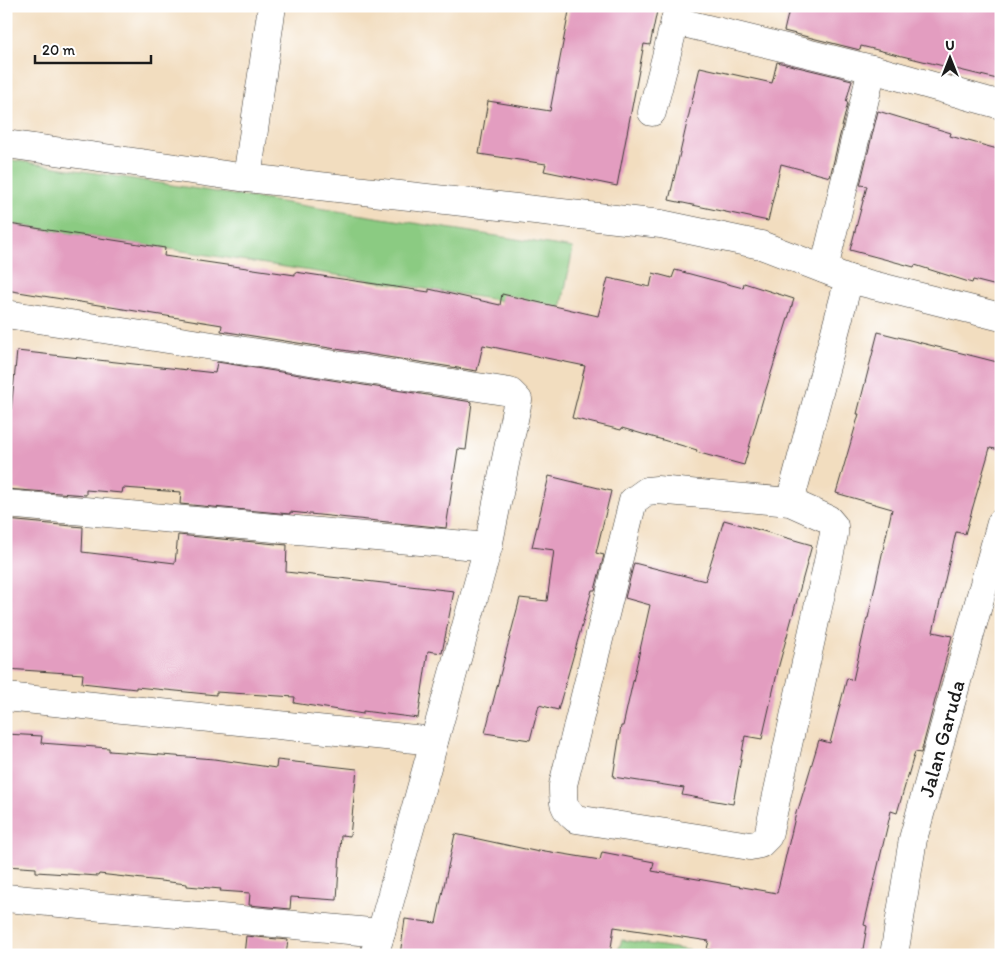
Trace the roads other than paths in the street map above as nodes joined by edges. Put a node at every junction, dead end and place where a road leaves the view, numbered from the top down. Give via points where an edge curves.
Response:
1 (272, 6) edge
2 (676, 14) edge
3 (872, 69) junction
4 (1001, 105) edge
5 (652, 112) dead end
6 (6, 144) edge
7 (247, 178) junction
8 (824, 268) junction
9 (848, 279) junction
10 (6, 314) edge
11 (1001, 318) edge
12 (790, 502) junction
13 (6, 504) edge
14 (1001, 522) edge
15 (488, 547) junction
16 (6, 697) edge
17 (434, 741) junction
18 (6, 898) edge
19 (378, 944) edge
20 (894, 955) edge

1 - 7 street
2 - 3 street
2 - 5 street
3 - 4 street
3 - 8 street
6 - 7 street
7 - 8 street via 661,224 761,246
8 - 9 street
9 - 11 street
9 - 12 street
10 - 15 street via 510,392 518,400 518,405
12 - 12 street via 657,490 632,501 563,785 567,812 576,819 750,846 760,844 768,836 834,534 834,526 828,519
13 - 15 street
14 - 20 street, Jalan Garuda via 913,839
15 - 17 street
16 - 17 street
17 - 19 street
18 - 19 street

